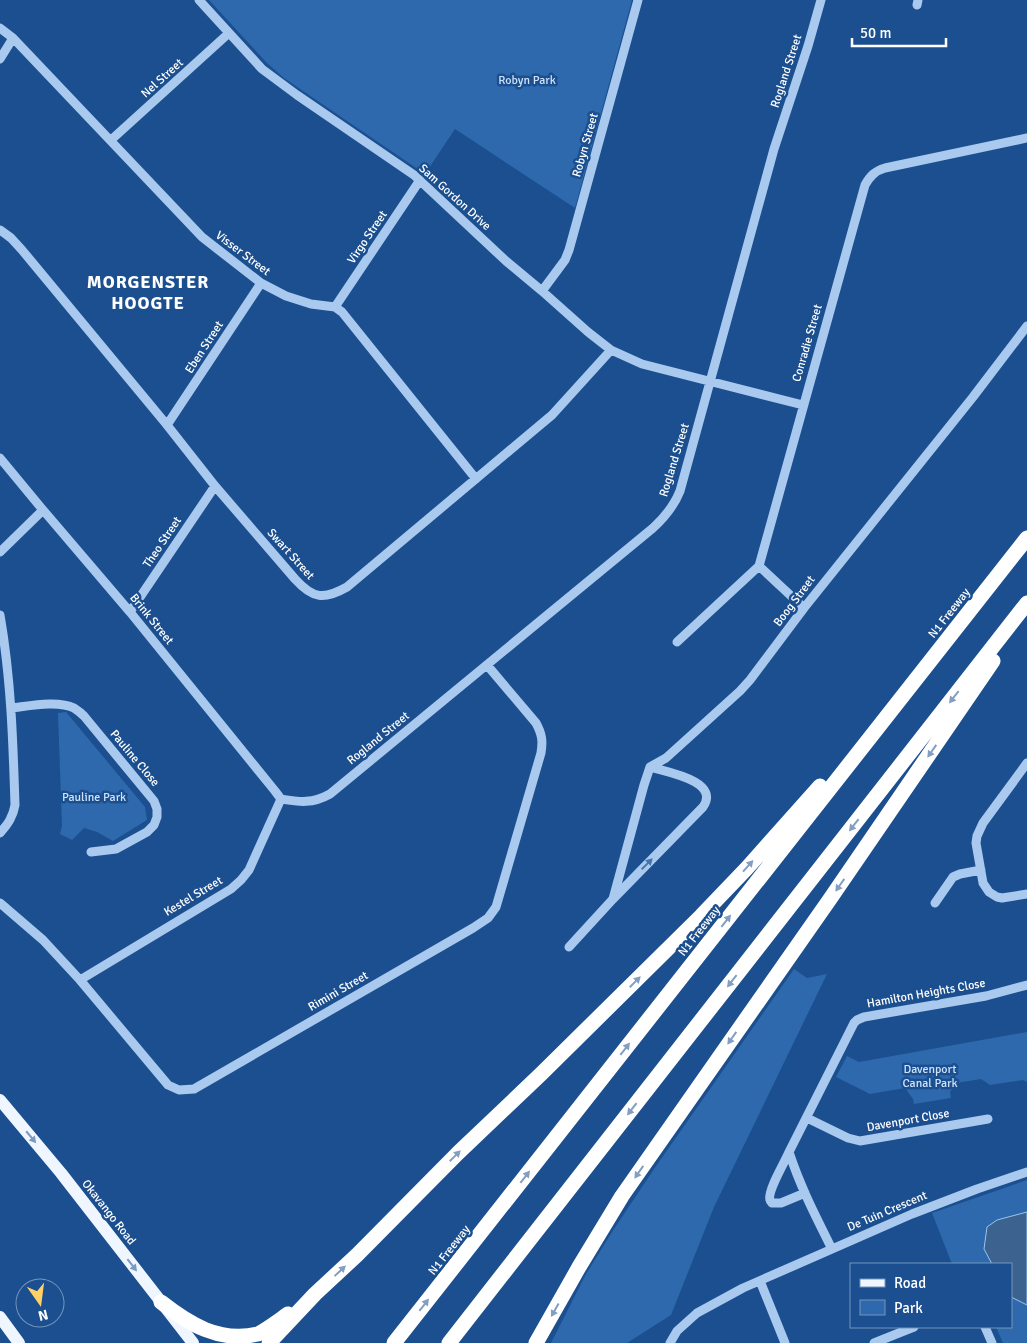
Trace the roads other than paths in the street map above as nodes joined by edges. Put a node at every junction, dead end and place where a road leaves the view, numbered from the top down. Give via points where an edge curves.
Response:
1 (199, 0) edge
2 (638, 0) edge
3 (821, 0) edge
4 (0, 28) edge
5 (229, 33) junction
6 (13, 38) junction
7 (0, 59) edge
8 (1027, 138) edge
9 (111, 140) junction
10 (420, 180) junction
11 (0, 230) edge
12 (261, 283) junction
13 (542, 291) junction
14 (335, 307) junction
15 (1027, 326) edge
16 (611, 350) junction
17 (710, 381) junction
18 (803, 405) junction
19 (168, 425) junction
20 (0, 458) edge
21 (476, 479) junction
22 (215, 486) junction
23 (43, 510) junction
24 (1027, 538) edge
25 (0, 552) edge
26 (759, 566) junction
27 (1027, 604) edge
28 (804, 608) junction
29 (1027, 609) edge
30 (130, 612) junction
31 (0, 615) edge
32 (966, 615) junction
33 (677, 642) dead end
34 (487, 665) junction
35 (11, 708) junction
36 (1027, 762) edge
37 (650, 767) junction
38 (281, 799) junction
39 (0, 833) edge
40 (91, 852) dead end
41 (981, 870) junction
42 (1027, 894) edge
43 (613, 899) junction
44 (0, 903) edge
45 (935, 903) dead end
46 (569, 947) dead end
47 (80, 980) junction
48 (1027, 985) edge
49 (0, 1100) edge
50 (807, 1118) junction
51 (988, 1119) dead end
52 (789, 1152) junction
53 (1027, 1172) edge
54 (805, 1194) junction
55 (832, 1249) junction
56 (760, 1281) junction
57 (316, 1294) junction
58 (161, 1302) junction
59 (0, 1317) edge
60 (912, 1328) edge
61 (985, 1328) edge
62 (19, 1343) edge
63 (193, 1343) edge
64 (269, 1343) edge
65 (394, 1343) edge
66 (449, 1343) edge
67 (536, 1343) edge
68 (670, 1343) edge
69 (785, 1343) edge
70 (874, 1343) edge
71 (992, 1343) edge

1 - 5 street, Sam Gordon Drive
2 - 13 street, Robyn Street via 565,260
3 - 17 street, Rogland Street via 774,149
4 - 6 street, Visser Street
5 - 9 street, Nel Street
5 - 10 street, Sam Gordon Drive via 262,69 297,96
6 - 7 street
6 - 9 street, Visser Street
8 - 18 street, Conradie Street via 885,168 868,179
9 - 12 street, Visser Street via 202,237
10 - 13 street, Sam Gordon Drive
10 - 14 street, Virgo Street
11 - 19 street, Swart Street via 22,250
12 - 14 street, Visser Street via 286,296
12 - 19 street, Eben Street
13 - 16 street, Sam Gordon Drive
14 - 21 street
15 - 28 street, Boog Street
16 - 17 street, Sam Gordon Drive via 642,364
16 - 21 street, Swart Street via 552,415
17 - 18 street, Sam Gordon Drive
17 - 34 street, Rogland Street via 680,491 668,513
18 - 26 street, Conradie Street
19 - 22 street, Swart Street
20 - 23 street, Brink Street
21 - 22 street, Swart Street via 347,587 325,596 314,595 304,588
22 - 30 street, Theo Street
23 - 25 street
23 - 30 street, Brink Street
24 - 32 highway, N1 Freeway
26 - 28 street
26 - 33 street
27 -> 66 highway
28 - 37 street, Boog Street via 740,691 666,758
29 -> 67 highway via 622,1196
30 - 38 street, Brink Street
31 - 35 street
57 -> 32 highway via 724,892 801,808
65 -> 32 highway, N1 Freeway
34 - 38 street, Rogland Street via 330,794 307,802
34 - 47 street, Rimini Street via 536,723 543,742 496,907 488,918 194,1089 178,1090 168,1085
35 - 39 street via 15,805 8,825
35 - 40 street, Pauline Close via 46,704 74,708 154,801 157,817 147,832 116,848
36 - 41 street via 980,829 976,844
37 - 43 street
43 -> 37 street via 707,802 707,795 694,780
38 - 47 street, Kestel Street via 250,870 241,880
41 - 42 street via 985,888 993,895 1007,898
41 - 45 street via 953,877
43 - 46 street
44 - 47 street, Rimini Street via 43,940
48 - 50 street, Hamilton Heights Close via 986,996 857,1020
49 -> 58 main road, Okavango Road via 62,1173
50 - 51 street, Davenport Close via 860,1141
50 - 52 street, Hamilton Heights Close
52 - 54 street
52 - 54 street, Hamilton Heights Close via 772,1188 770,1201 781,1203
53 - 55 street, De Tuin Crescent via 936,1204
54 - 55 street
55 - 56 street, De Tuin Crescent
56 - 68 street, De Tuin Crescent via 697,1313 677,1331
56 - 69 street
57 - 58 highway via 257,1335 232,1341 201,1333
57 - 64 highway
58 - 63 main road, Okavango Road
59 - 62 main road
60 - 70 street
61 - 71 street

